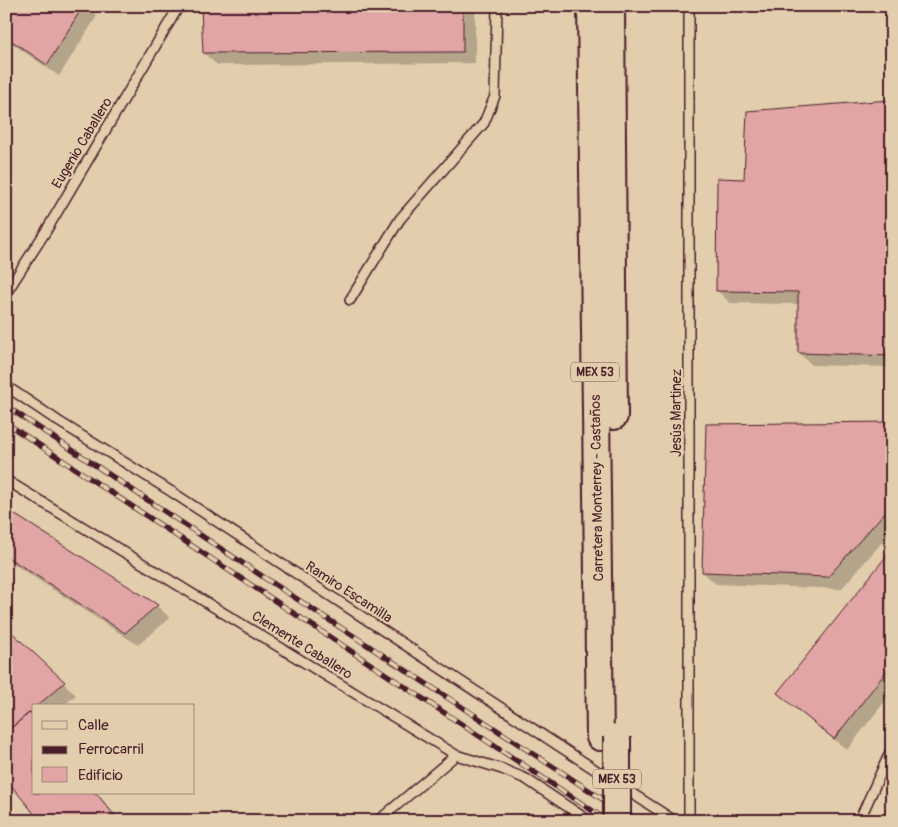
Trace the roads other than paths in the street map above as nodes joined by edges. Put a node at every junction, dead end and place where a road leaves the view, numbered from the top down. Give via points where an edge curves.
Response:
1 (179, 6) edge
2 (497, 6) edge
3 (591, 6) edge
4 (611, 6) edge
5 (689, 6) edge
6 (6, 293) edge
7 (350, 300) dead end
8 (6, 386) edge
9 (6, 480) edge
10 (608, 737) junction
11 (892, 748) edge
12 (456, 755) junction
13 (378, 821) edge
14 (589, 821) edge
15 (601, 821) edge
16 (617, 821) edge
17 (675, 821) edge
18 (689, 821) edge
19 (859, 821) edge

1 - 6 lane, Eugenio Caballero
2 - 7 lane via 495,96 484,123 400,219
3 - 10 main road, Carretera Monterrey - Castaños / MEX 53
4 - 10 main road, Carretera Monterrey - Castaños / MEX 53
5 - 18 lane, Jesús Martinez
8 - 17 lane, Ramiro Escamilla
9 - 12 lane, Clemente Caballero
10 - 15 main road, Carretera Monterrey - Castaños / MEX 53
10 - 16 main road, Carretera Monterrey - Castaños / MEX 53, bridge
11 - 19 lane
12 - 13 lane
12 - 14 lane, Clemente Caballero via 526,779

